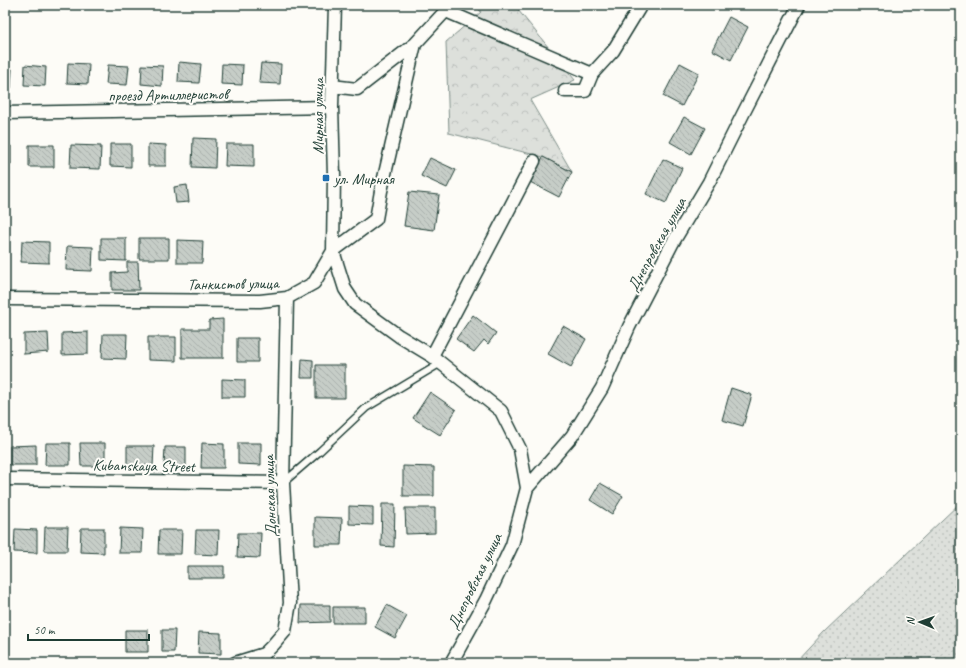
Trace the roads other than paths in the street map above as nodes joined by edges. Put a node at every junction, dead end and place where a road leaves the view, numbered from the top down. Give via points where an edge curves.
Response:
1 (335, 5) edge
2 (641, 5) edge
3 (799, 5) edge
4 (448, 8) edge
5 (414, 44) junction
6 (592, 74) junction
7 (332, 86) junction
8 (565, 91) dead end
9 (332, 107) junction
10 (5, 113) edge
11 (534, 161) dead end
12 (333, 251) junction
13 (287, 298) junction
14 (5, 299) edge
15 (432, 356) junction
16 (441, 363) junction
17 (5, 479) edge
18 (283, 483) junction
19 (526, 488) junction
20 (235, 663) edge
21 (451, 663) edge

1 - 7 street, Мирная улица
2 - 6 street via 613,51
3 - 19 street, Днепровская улица via 709,182 668,251 602,388 572,436
4 - 5 street
4 - 6 street
5 - 7 street via 357,89
5 - 12 street via 376,219
6 - 8 street via 584,91
7 - 9 street, Мирная улица
9 - 10 street, проезд Артиллеристов
9 - 12 street, Мирная улица
11 - 15 street
12 - 13 street, Танкистов улица via 314,283
12 - 15 street via 345,289 355,304
13 - 14 street, Танкистов улица via 260,301
13 - 18 street, Донская улица
15 - 16 street, Днепровская улица
16 - 18 lane via 366,408
16 - 19 street, Днепровская улица via 501,411 520,449
17 - 18 street, Kubanskaya Street
18 - 20 street, Донская улица via 290,603 285,631 264,654
19 - 21 street, Днепровская улица via 512,545 486,600

